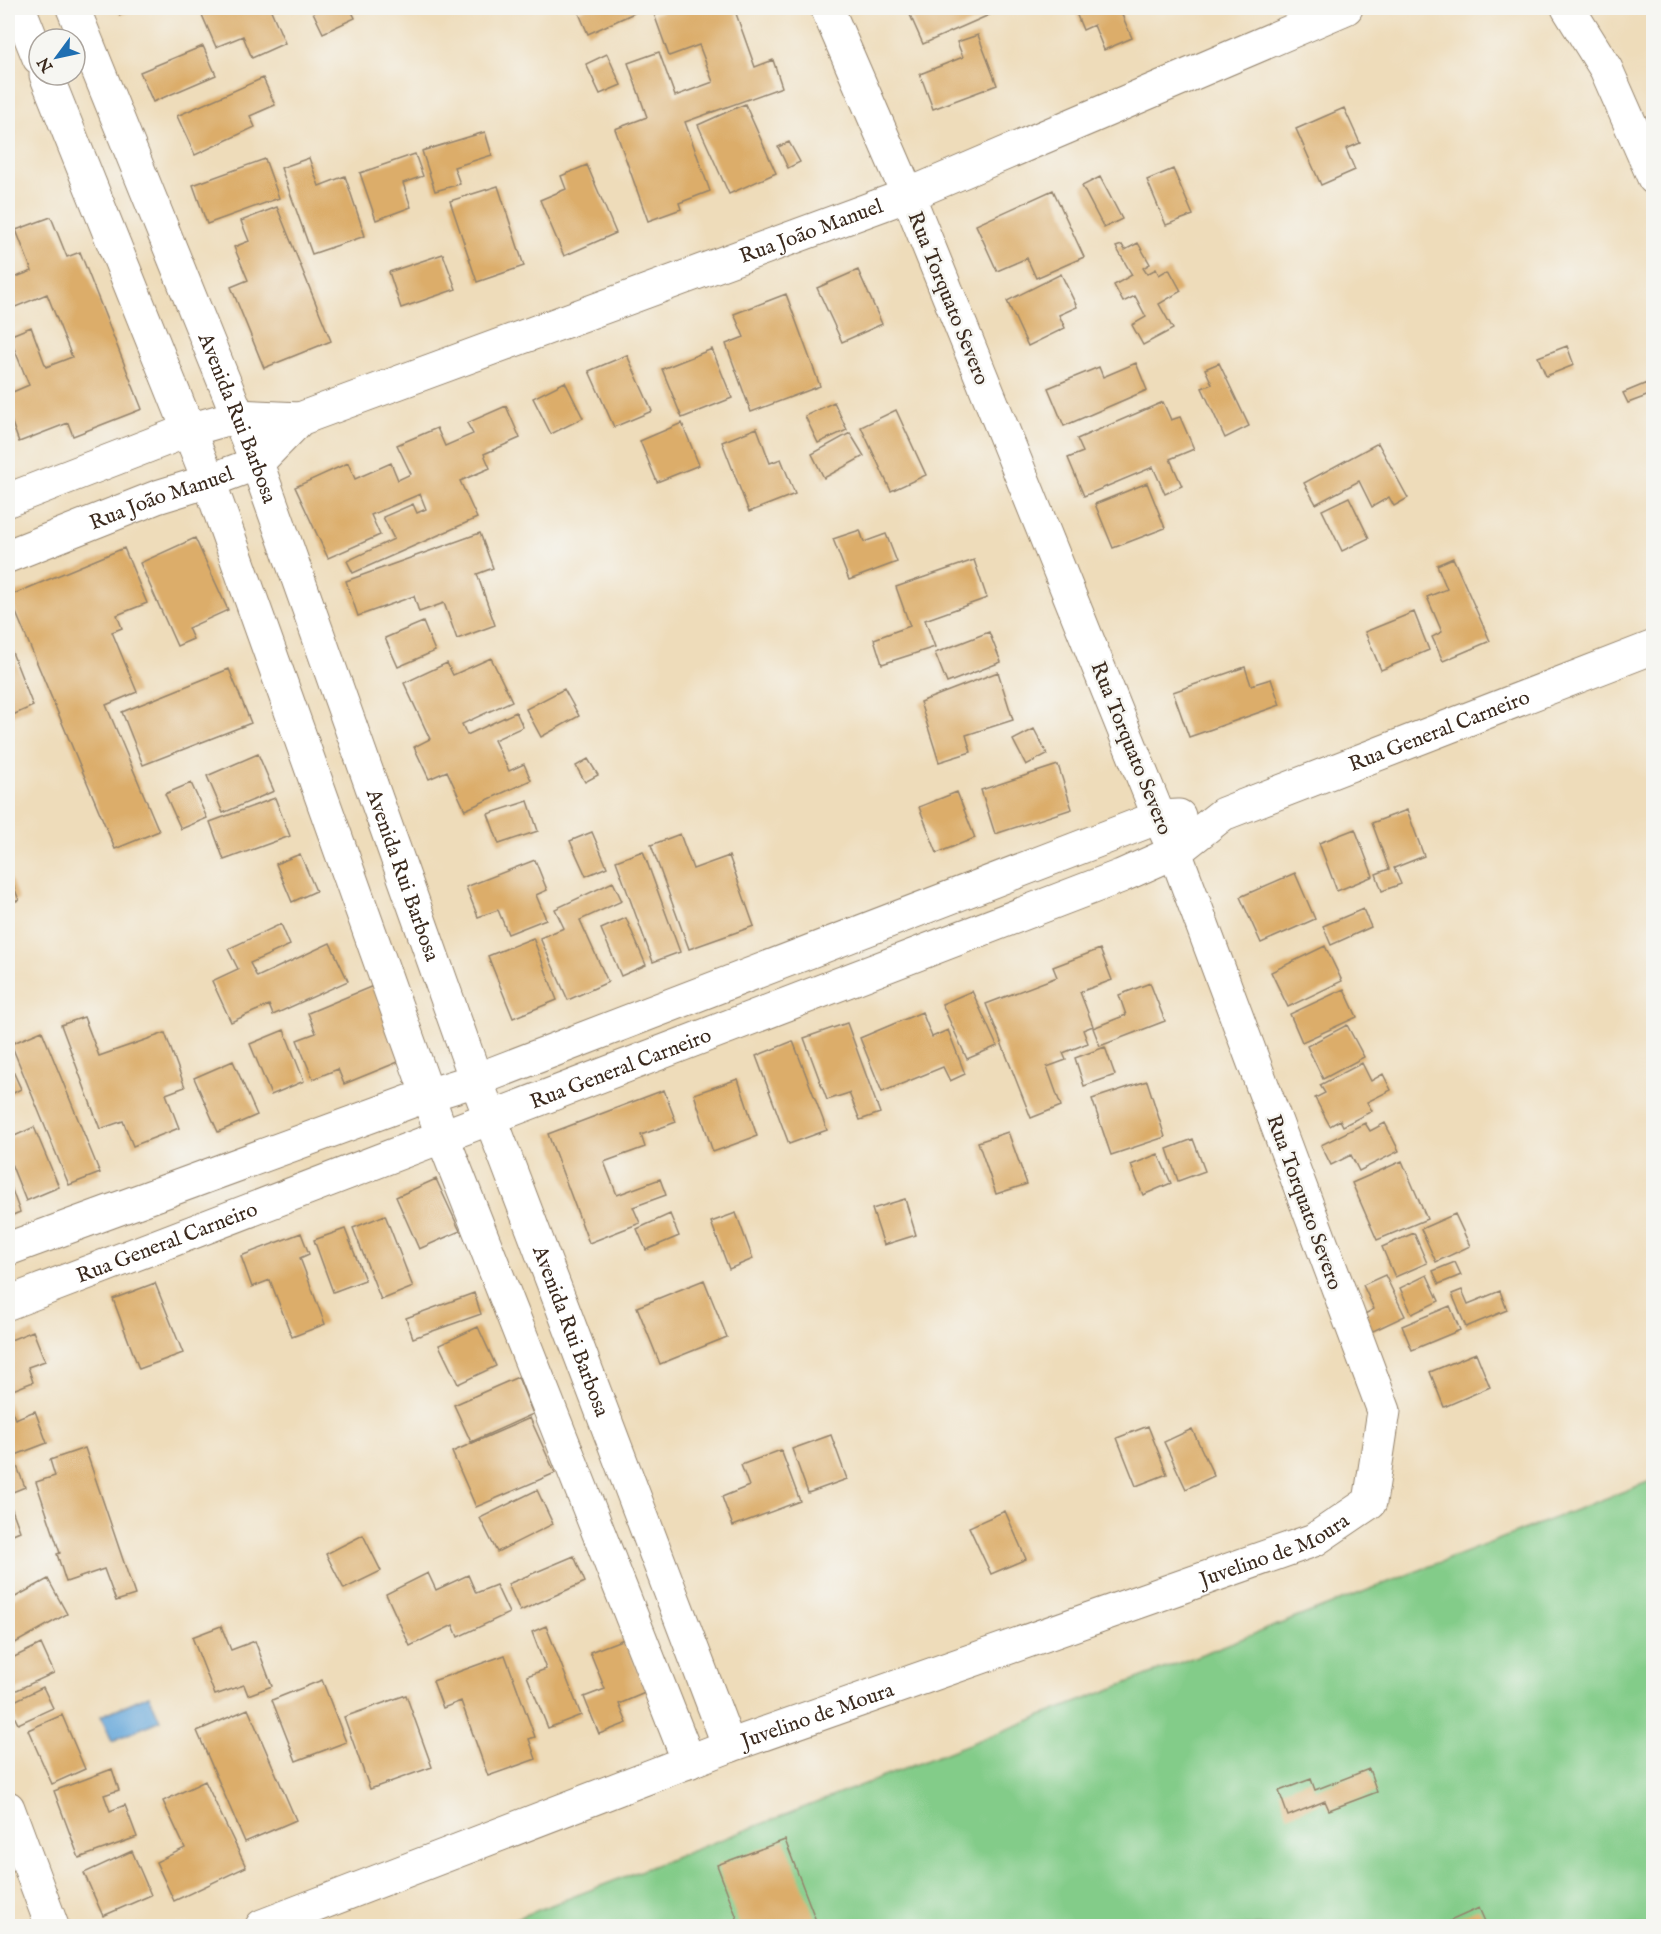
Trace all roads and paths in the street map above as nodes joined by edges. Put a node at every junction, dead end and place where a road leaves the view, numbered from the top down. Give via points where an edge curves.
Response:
1 (19, 8) edge
2 (73, 8) edge
3 (827, 8) edge
4 (1346, 8) edge
5 (1568, 8) edge
6 (27, 28) edge
7 (51, 87) edge
8 (107, 93) junction
9 (60, 111) junction
10 (1653, 178) edge
11 (908, 195) junction
12 (238, 416) junction
13 (300, 419) junction
14 (189, 430) junction
15 (257, 463) junction
16 (209, 481) junction
17 (8, 500) edge
18 (8, 556) edge
19 (1653, 646) edge
20 (368, 776) junction
21 (320, 793) junction
22 (1223, 814) junction
23 (1159, 817) junction
24 (1175, 852) junction
25 (476, 1080) junction
26 (428, 1095) junction
27 (491, 1119) junction
28 (443, 1137) junction
29 (121, 1208) junction
30 (8, 1249) edge
31 (139, 1253) junction
32 (8, 1303) edge
33 (612, 1436) junction
34 (567, 1453) junction
35 (1370, 1502) joint
36 (729, 1746) junction
37 (689, 1762) junction
38 (8, 1808) edge
39 (52, 1926) edge
40 (262, 1926) edge

1 - 6 street
2 - 8 street, Avenida Rui Barbosa
3 - 11 street, Rua Torquato Severo
4 - 11 street, Rua João Manuel
5 - 10 street via 1606,69
7 - 9 street
8 - 9 street
8 - 12 street, Avenida Rui Barbosa
9 - 14 street
11 - 13 street, Rua João Manuel
11 - 23 street, Rua Torquato Severo
12 - 13 street, Rua João Manuel
12 - 14 street, Rua João Manuel
12 - 15 street, Avenida Rui Barbosa
13 - 15 street, Rua João Manuel
14 - 16 street
14 - 17 street, Rua João Manuel
15 - 16 street, Rua João Manuel
15 - 20 street, Avenida Rui Barbosa
16 - 18 street, Rua João Manuel via 157,497
16 - 21 street
19 - 22 street, Rua General Carneiro
20 - 21 street
20 - 25 street, Avenida Rui Barbosa
21 - 26 street
22 - 23 street, Rua General Carneiro
22 - 24 street, Rua General Carneiro
23 - 24 street, Rua Torquato Severo
23 - 25 street, Rua General Carneiro
24 - 27 street, Rua General Carneiro
24 - 35 street, Rua Torquato Severo via 1384,1412
25 - 26 street, Rua General Carneiro
25 - 27 street, Avenida Rui Barbosa
26 - 28 street
26 - 29 street, Rua General Carneiro
27 - 28 street, Rua General Carneiro
27 - 33 street, Avenida Rui Barbosa
28 - 31 street, Rua General Carneiro
28 - 34 street
29 - 30 street, Rua General Carneiro
29 - 31 street
31 - 32 street, Rua General Carneiro
33 - 34 street
33 - 36 street, Avenida Rui Barbosa
34 - 37 street
35 - 36 street, Juvelino de Moura via 1314,1540
36 - 37 street, Juvelino de Moura
37 - 40 street, Juvelino de Moura
38 - 39 street

